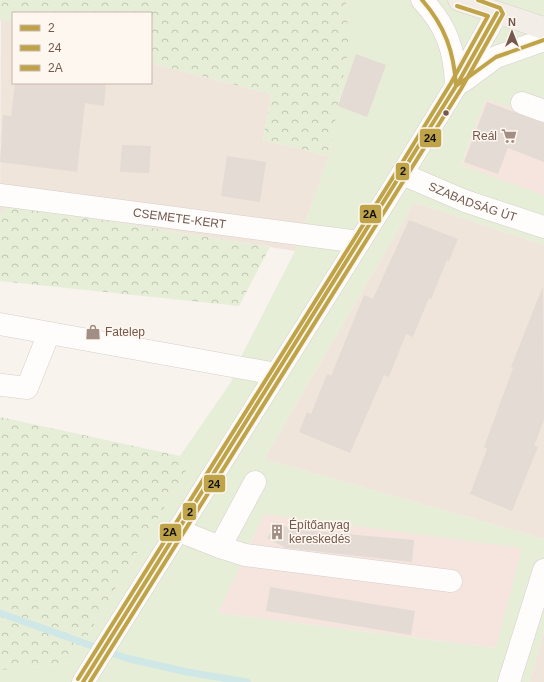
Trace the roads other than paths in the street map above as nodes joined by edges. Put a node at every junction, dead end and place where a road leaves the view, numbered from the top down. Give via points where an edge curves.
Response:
1 (422, 0) edge
2 (459, 0) edge
3 (497, 13) junction
4 (544, 28) edge
5 (544, 40) edge
6 (456, 86) junction
7 (522, 103) dead end
8 (544, 111) edge
9 (402, 174) junction
10 (0, 195) edge
11 (544, 227) edge
12 (358, 242) junction
13 (0, 324) edge
14 (49, 333) junction
15 (276, 374) junction
16 (2, 385) dead end
17 (255, 482) dead end
18 (178, 530) junction
19 (220, 547) junction
20 (544, 570) edge
21 (451, 581) dead end
22 (83, 682) edge
23 (509, 682) edge

1 - 6 street via 431,9 452,48 456,65
2 - 3 main road
3 - 4 main road
3 - 6 street
5 - 6 street via 496,57
6 - 9 street
7 - 8 street
9 - 11 street, SZABADSÁG ÚT via 465,200
9 - 12 street
10 - 12 street, CSEMETE-KERT
12 - 15 street
13 - 14 street
14 - 15 street
14 - 16 street via 27,388
15 - 18 street
17 - 19 street
18 - 19 street
18 - 22 street
19 - 21 street via 245,555
20 - 23 street

